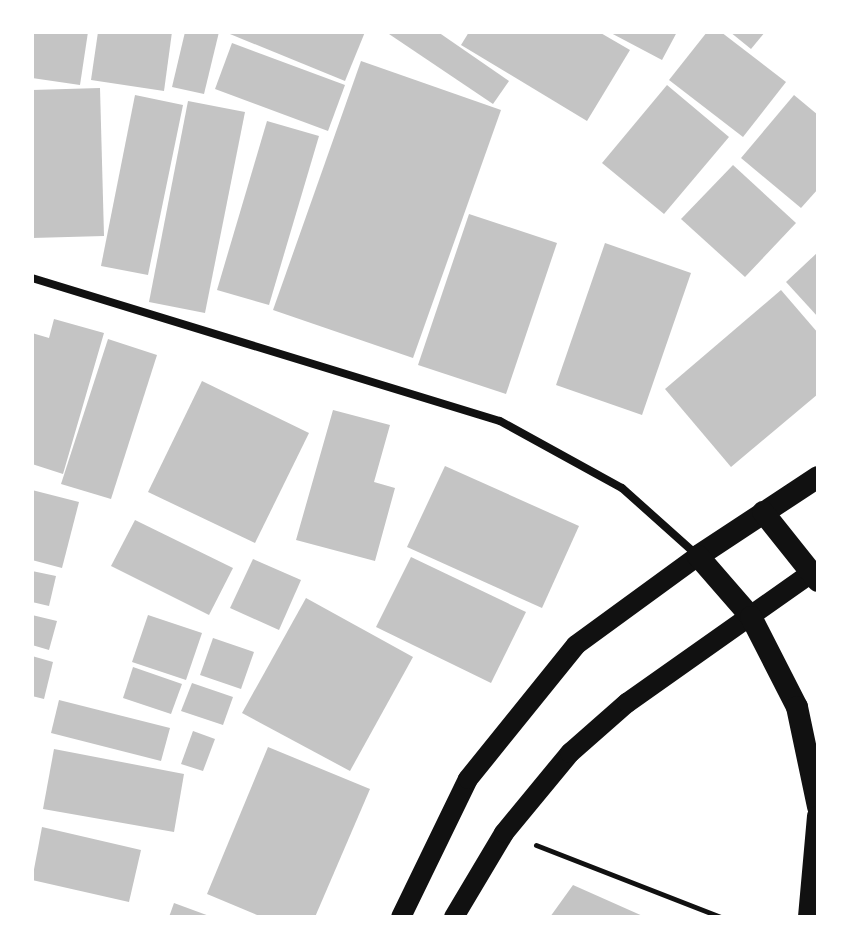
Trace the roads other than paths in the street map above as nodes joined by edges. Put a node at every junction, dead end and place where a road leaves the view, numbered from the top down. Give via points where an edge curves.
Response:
1 (32, 278) edge
2 (818, 477) edge
3 (763, 512) junction
4 (698, 556) junction
5 (817, 573) edge
6 (751, 617) junction
7 (818, 807) edge
8 (818, 816) edge
9 (401, 917) edge
10 (454, 917) edge
11 (809, 917) edge

1 - 4 street via 500,421 622,488
2 - 3 highway
3 - 4 highway
3 - 5 highway
4 - 6 highway
4 - 9 main road via 576,645 468,779
5 - 6 main road
6 - 7 highway via 797,707
6 - 10 main road via 616,713 570,753 504,833
8 - 11 highway

